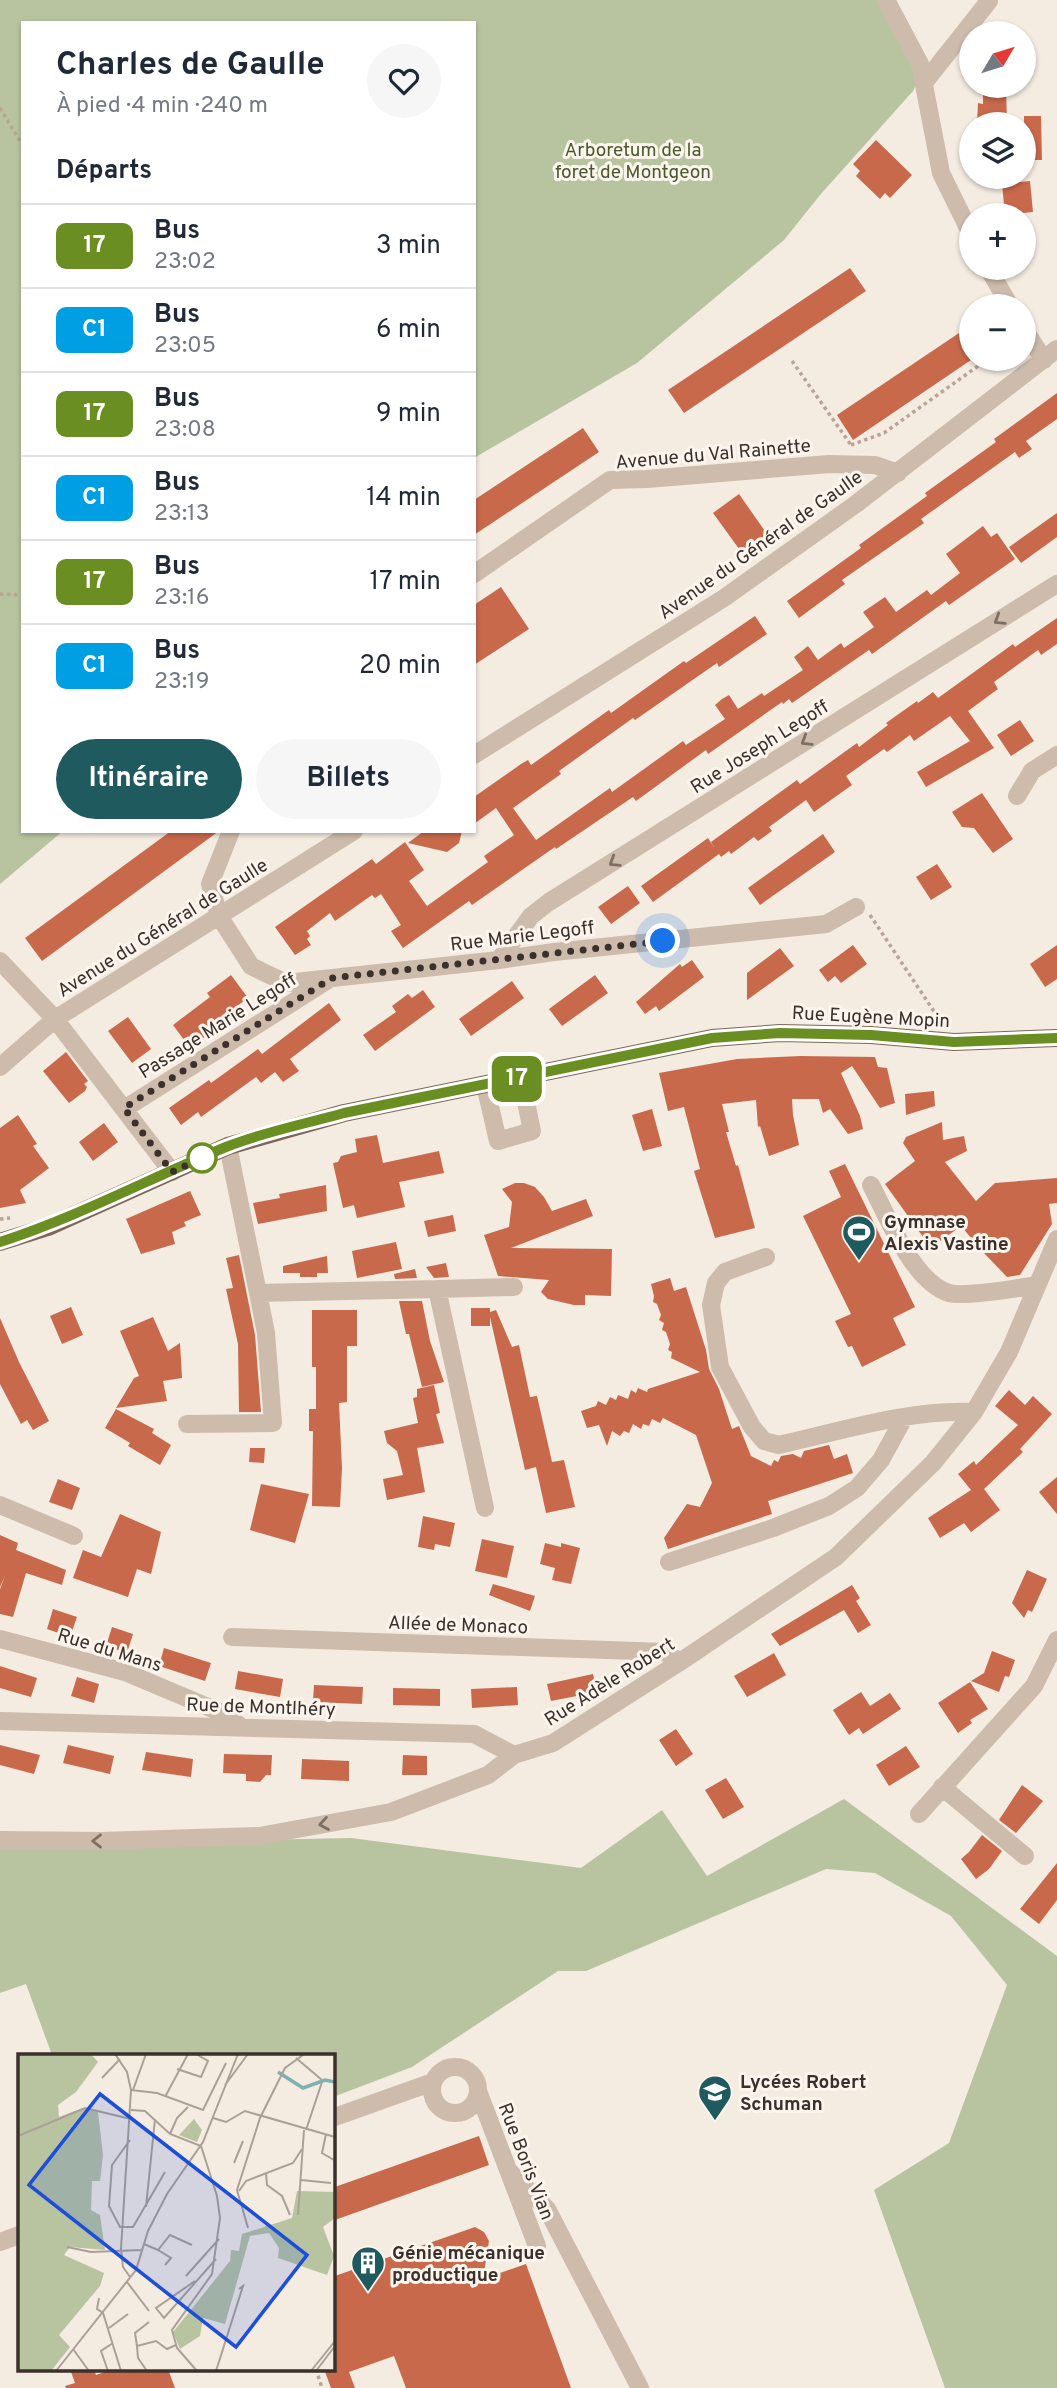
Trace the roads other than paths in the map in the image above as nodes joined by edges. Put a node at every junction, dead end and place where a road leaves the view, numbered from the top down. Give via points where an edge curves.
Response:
1 (886, 0) edge
2 (989, 1) edge
3 (924, 83) junction
4 (959, 210) edge
5 (1036, 340) edge
6 (1050, 354) edge
7 (898, 473) junction
8 (476, 573) edge
9 (1057, 584) edge
10 (476, 754) edge
11 (1057, 755) edge
12 (1017, 796) dead end
13 (230, 833) edge
14 (351, 833) edge
15 (856, 907) road end
16 (219, 916) junction
17 (499, 960) junction
18 (0, 961) edge
19 (332, 978) junction
20 (55, 1019) junction
21 (1057, 1038) edge
22 (0, 1067) edge
23 (521, 1078) junction
24 (485, 1085) junction
25 (124, 1108) junction
26 (228, 1146) junction
27 (172, 1172) junction
28 (871, 1185) dead end
29 (1057, 1239) edge
30 (0, 1242) edge
31 (766, 1256) dead end
32 (1037, 1285) junction
33 (514, 1287) dead end
34 (437, 1289) junction
35 (258, 1293) junction
36 (974, 1412) junction
37 (904, 1418) junction
38 (187, 1424) dead end
39 (0, 1505) edge
40 (485, 1508) dead end
41 (74, 1536) dead end
42 (668, 1562) dead end
43 (232, 1637) dead end
44 (0, 1639) edge
45 (1057, 1640) edge
46 (680, 1662) junction
47 (0, 1721) edge
48 (241, 1727) junction
49 (514, 1755) junction
50 (942, 1787) junction
51 (919, 1814) dead end
52 (0, 1840) edge
53 (1025, 1856) dead end
54 (433, 2082) junction
55 (478, 2091) junction
56 (334, 2118) edge
57 (510, 2172) junction
58 (18, 2235) edge
59 (0, 2242) edge
60 (537, 2246) dead end
61 (640, 2388) edge

1 - 3 street via 920,64
2 - 3 street
3 - 4 street via 941,173
5 - 6 street
6 - 7 street, Avenue du Général de Gaulle
7 - 8 street, Avenue du Val Rainette via 875,465 829,464 610,480
7 - 10 street, Avenue du Général de Gaulle via 724,598
9 -> 17 street, Rue Joseph Legoff via 549,902 531,916
11 - 12 street via 1032,771
13 - 16 street via 210,884
14 - 16 street, Avenue du Général de Gaulle
15 - 17 street, Rue Marie Legoff via 826,925
16 - 19 street, Rue Marie Legoff via 251,966 286,983
16 - 20 street, Avenue du Général de Gaulle
17 - 19 street, Rue Marie Legoff
18 - 20 street
19 - 25 street, Passage Marie Legoff
20 - 22 street, Avenue du Général de Gaulle
20 - 25 street
21 - 23 main road, Rue Eugène Mopin via 954,1042 780,1033 712,1038
23 - 24 main road, Rue Eugène Mopin
23 - 24 street via 532,1131 498,1140
24 - 26 main road, Rue Eugène Mopin via 344,1113
25 - 27 street
26 - 27 main road, Rue Eugène Mopin
26 - 35 street
27 - 30 main road, Rue Eugène Mopin via 48,1227
28 - 32 street via 916,1269 931,1284 951,1293
29 - 32 street, Rue Adèle Robert
31 - 37 street via 726,1272 716,1283 711,1305 720,1367 751,1427 764,1441 779,1445
32 - 36 street, Rue Adèle Robert via 1009,1352
33 - 34 street
34 - 35 street
34 - 40 street
35 - 38 street via 273,1423
36 - 37 street
36 - 46 street, Rue Adèle Robert via 933,1463 836,1558
37 - 42 street via 881,1460 857,1489 774,1528
39 - 41 street
43 - 46 street, Allée de Monaco via 665,1652
44 - 48 street, Rue du Mans via 125,1672 227,1714
45 - 50 street via 1034,1686
46 - 49 street, Rue Adèle Robert via 553,1743
47 - 48 street, Rue de Montlhéry
48 - 49 street, Rue de Montlhéry via 474,1734
49 -> 52 street, Rue Adèle Robert via 488,1775 391,1812 259,1836
50 - 51 street
50 - 53 street
54 - 55 street via 446,2068 460,2067 471,2073
54 - 55 street via 437,2105 450,2113 466,2111
54 - 56 street
55 - 57 street, Rue Boris Vian
57 - 60 street, Rue Boris Vian
57 - 61 street via 547,2209
58 - 59 street

